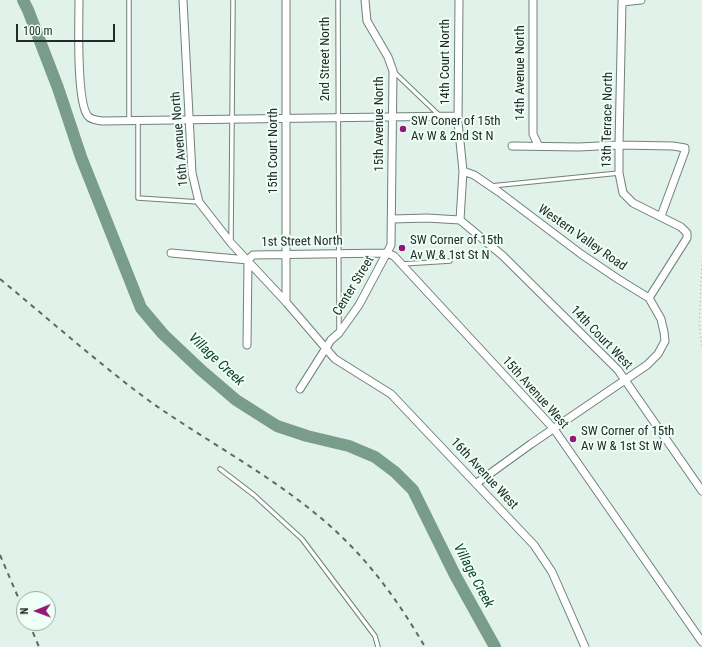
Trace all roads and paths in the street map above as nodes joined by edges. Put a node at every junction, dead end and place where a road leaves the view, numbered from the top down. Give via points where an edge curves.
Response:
1 (79, 0) edge
2 (129, 0) edge
3 (183, 0) edge
4 (233, 0) edge
5 (286, 0) edge
6 (338, 0) edge
7 (366, 0) edge
8 (458, 0) edge
9 (533, 0) edge
10 (641, 0) edge
11 (393, 71) junction
12 (458, 116) junction
13 (338, 117) junction
14 (393, 117) junction
15 (440, 117) junction
16 (286, 118) junction
17 (232, 119) junction
18 (129, 120) junction
19 (138, 120) junction
20 (189, 120) junction
21 (538, 145) junction
22 (619, 145) junction
23 (512, 146) dead end
24 (463, 171) junction
25 (619, 173) junction
26 (490, 186) junction
27 (199, 202) junction
28 (661, 216) junction
29 (392, 219) junction
30 (460, 220) junction
31 (231, 243) junction
32 (171, 253) dead end
33 (339, 253) junction
34 (387, 253) junction
35 (286, 254) junction
36 (248, 260) junction
37 (450, 261) dead end
38 (702, 262) edge
39 (402, 264) junction
40 (649, 298) junction
41 (286, 302) junction
42 (339, 333) junction
43 (247, 345) dead end
44 (702, 348) edge
45 (326, 349) junction
46 (625, 380) junction
47 (300, 389) dead end
48 (554, 429) junction
49 (220, 469) dead end
50 (477, 483) junction
51 (702, 491) edge
52 (702, 642) edge
53 (378, 647) edge
54 (585, 647) edge

1 - 18 street, 2nd Street North via 80,83 86,114 91,119 102,121
2 - 18 lane
3 - 20 street, 16th Avenue North
4 - 17 lane
5 - 16 street, 15th Court North
6 - 13 lane, 2nd Street North
7 - 11 street, 15th Avenue North via 366,21 388,57
8 - 12 street, 14th Court North
9 - 21 street, 14th Avenue North via 533,134
10 - 22 street, 13th Terrace North via 622,2
11 - 14 street, 15th Avenue North
11 - 15 lane
12 - 15 street, 2nd Street North
12 - 24 street, 14th Court North
13 - 14 street, 2nd Street North
13 - 16 street, 2nd Street North
13 - 33 lane
14 - 15 street, 2nd Street North
14 - 29 street, 15th Avenue North
16 - 17 street, 2nd Street North
16 - 35 street, 15th Court North
17 - 20 street, 2nd Street North
17 - 31 lane
18 - 19 street, 2nd Street North
19 - 20 street, 2nd Street North
19 - 27 lane via 138,198
20 - 27 street, 16th Avenue North via 192,173
21 - 22 street
21 - 23 street
22 - 25 street, 13th Terrace North
22 - 28 street via 685,148
24 - 26 street, Western Valley Road
24 - 30 street, 14th Court North
25 - 26 lane
25 - 28 street, 13th Terrace North via 623,193 633,203
26 - 40 street, Western Valley Road via 581,254
27 - 31 street, 16th Avenue North
28 - 40 street via 681,227 687,233 687,238
29 - 30 street
29 - 34 street, 15th Avenue North via 391,245
30 - 46 street, 14th Court West via 503,256 618,370
31 - 36 street, 16th Avenue North
32 - 36 street, 1st Street North
33 - 34 street, 1st Street North
33 - 35 street, 1st Street North
33 - 42 lane
34 - 39 street, 15th Avenue West
34 - 42 street, Center Street via 359,305
35 - 36 street, 1st Street North via 253,255
35 - 41 street, 15th Court North
36 - 41 street, 16th Avenue North
36 - 43 street
37 - 39 lane
38 - 44 path via 699,323
39 - 48 street, 15th Avenue West
40 - 46 street, Western Valley Road via 661,319 664,341 658,354
41 - 45 street, 16th Avenue North
42 - 45 street, Center Street
45 - 47 street, Center Street
45 - 50 street, 16th Avenue West via 335,359 391,394
46 - 48 street
46 - 51 street, 14th Court West
48 - 50 street
48 - 52 street, 15th Avenue West
49 - 53 lane via 254,495 302,539 374,636
50 - 54 street, 16th Avenue West via 534,545 545,561

